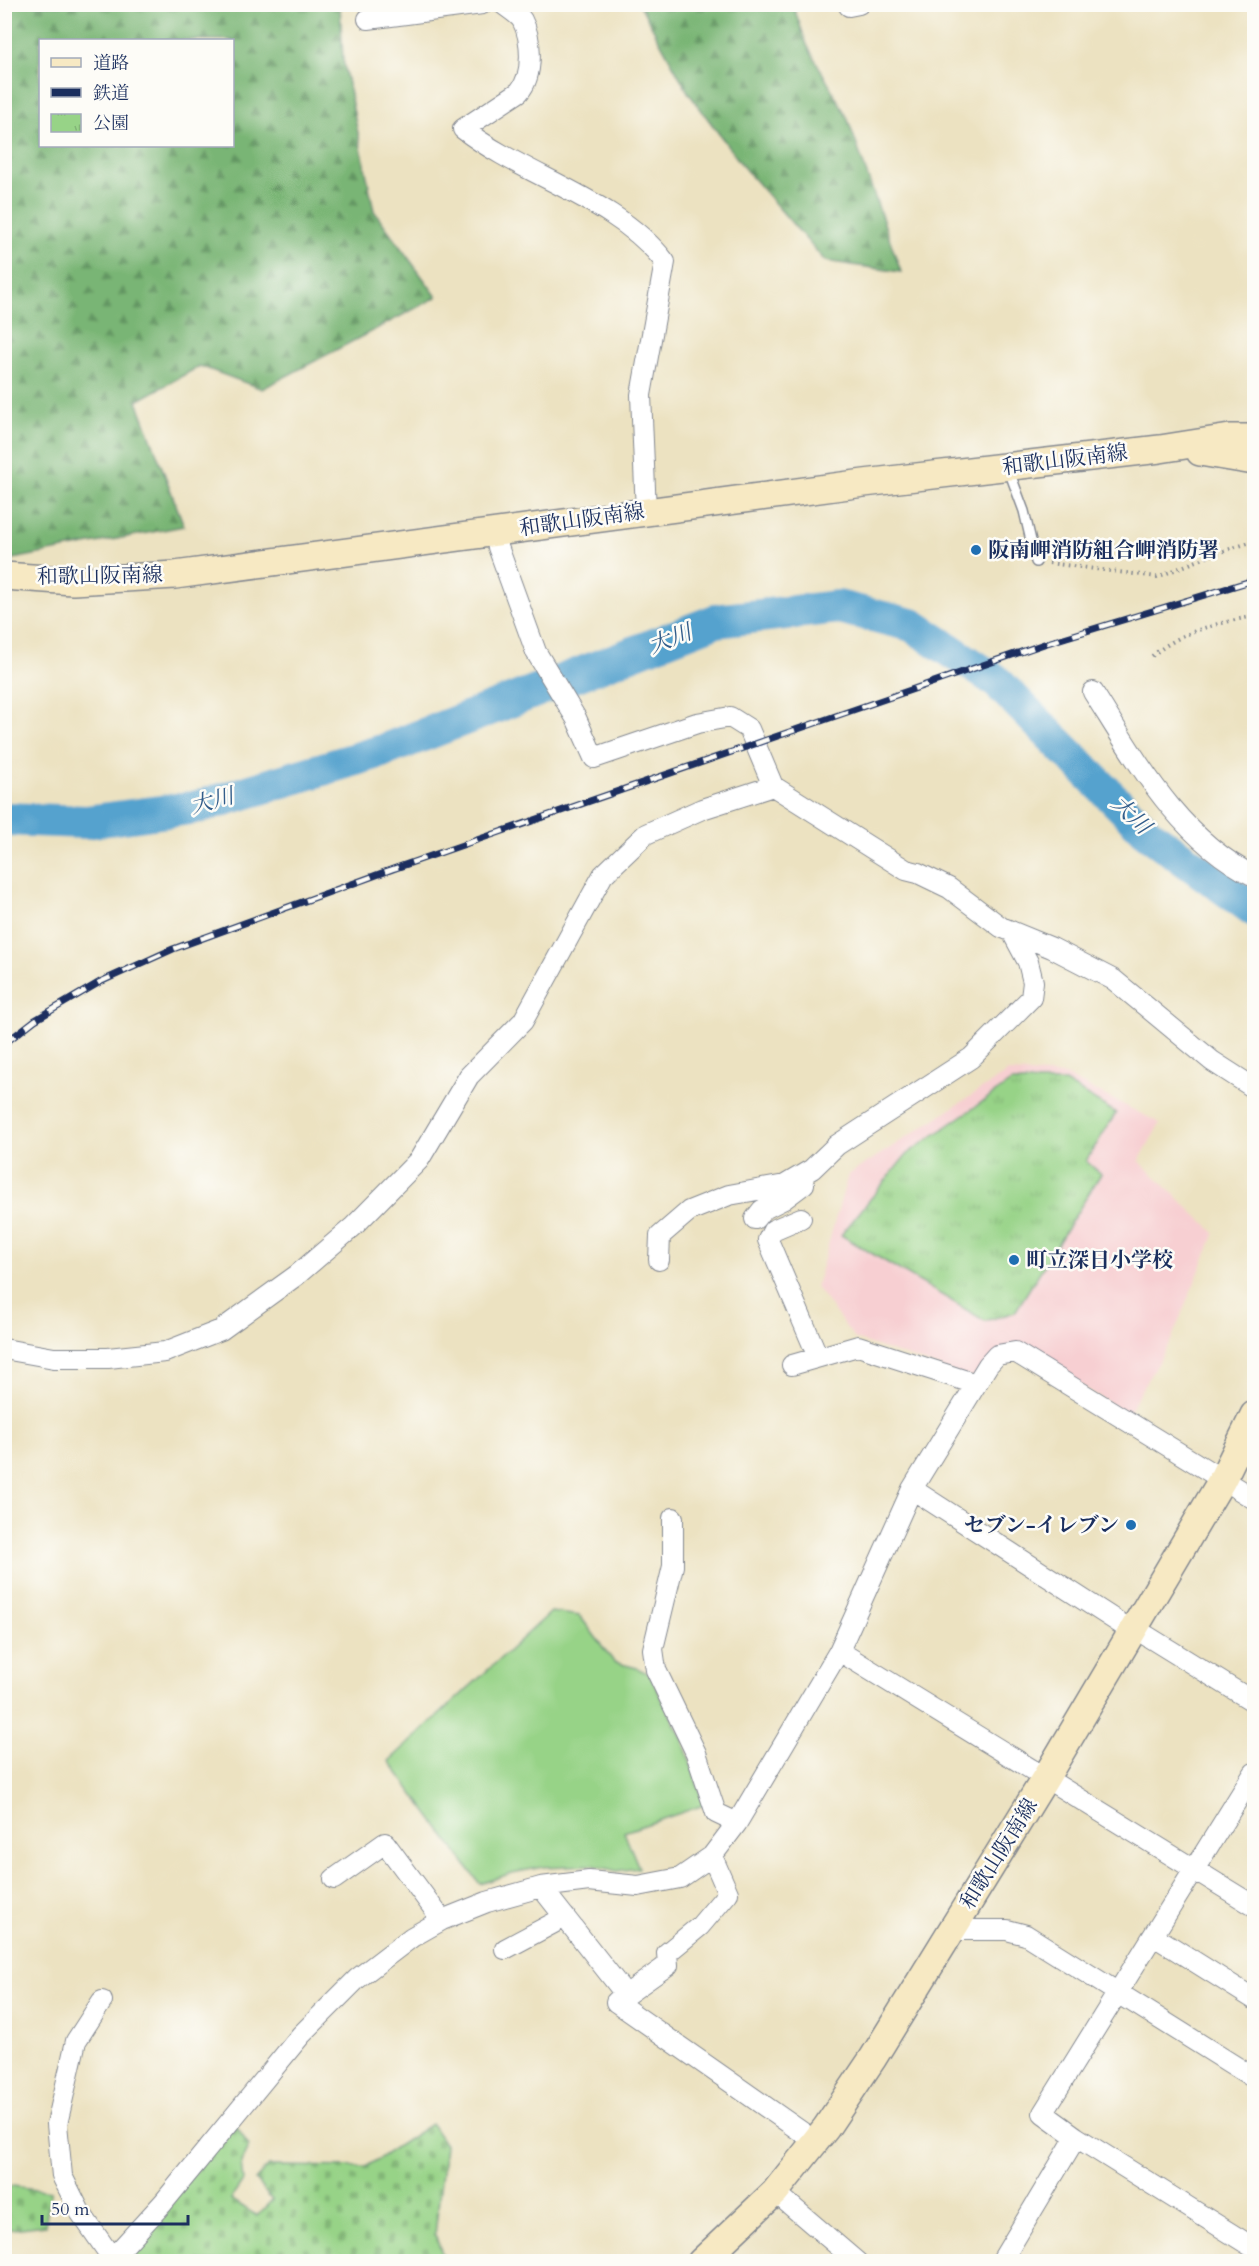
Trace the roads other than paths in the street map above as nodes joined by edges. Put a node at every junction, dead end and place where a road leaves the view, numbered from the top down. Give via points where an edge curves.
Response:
1 (482, 4) edge
2 (503, 4) edge
3 (368, 19) dead end
4 (1254, 438) edge
5 (1160, 448) junction
6 (1254, 461) edge
7 (1008, 466) junction
8 (646, 512) junction
9 (495, 532) junction
10 (1036, 562) road end
11 (4, 576) edge
12 (1094, 692) dead end
13 (773, 786) junction
14 (1254, 876) edge
15 (1012, 932) junction
16 (1254, 1088) edge
17 (831, 1151) junction
18 (801, 1218) dead end
19 (755, 1219) dead end
20 (658, 1260) dead end
21 (4, 1349) edge
22 (818, 1357) junction
23 (792, 1365) dead end
24 (976, 1384) junction
25 (1254, 1416) edge
26 (1222, 1480) junction
27 (912, 1489) junction
28 (1254, 1499) edge
29 (673, 1518) dead end
30 (1133, 1629) junction
31 (839, 1651) junction
32 (1254, 1702) edge
33 (1254, 1773) edge
34 (1046, 1777) junction
35 (737, 1823) junction
36 (712, 1856) junction
37 (1196, 1869) junction
38 (334, 1879) dead end
39 (541, 1887) junction
40 (1254, 1906) edge
41 (565, 1917) junction
42 (441, 1920) junction
43 (952, 1930) junction
44 (1154, 1936) junction
45 (505, 1949) dead end
46 (1118, 1993) junction
47 (626, 1995) junction
48 (1254, 1999) edge
49 (102, 2001) dead end
50 (1254, 2078) edge
51 (1076, 2137) junction
52 (816, 2142) junction
53 (775, 2192) junction
54 (1254, 2248) edge
55 (110, 2260) edge
56 (701, 2262) edge
57 (857, 2262) edge
58 (1001, 2262) edge

1 - 3 street
2 - 8 street via 521,18 532,55 525,85 463,129 481,144 609,213 654,248 665,262 641,395
4 - 5 main road, 和歌山阪南線
5 - 6 main road, 和歌山阪南線
5 - 7 main road, 和歌山阪南線
7 - 8 main road, 和歌山阪南線
7 - 10 lane
8 - 9 main road, 和歌山阪南線
9 - 11 main road, 和歌山阪南線 via 175,574 73,581
9 - 13 street via 537,652 576,718 594,758 697,723 730,717 749,729
12 - 14 street via 1154,788 1196,834
13 - 15 street via 906,870 949,888
13 - 21 street via 702,809 646,834 603,874 523,1021 469,1076 419,1160 354,1226 297,1275 221,1330 165,1352 54,1358
15 - 16 street via 1114,980 1212,1060
15 - 17 street via 1028,962 1033,982 1031,998 971,1058
17 - 19 street via 809,1180 762,1210
17 - 20 street via 812,1169 785,1185 729,1195 689,1211 660,1236
18 - 22 street via 773,1230 768,1240
22 - 23 street
22 - 24 street via 858,1346
24 - 26 street via 997,1355 1015,1352
24 - 27 street
25 - 26 main road, 和歌山阪南線
26 - 28 street
26 - 30 main road, 和歌山阪南線
27 - 30 street
27 - 31 street
29 - 35 street via 673,1566 653,1649 656,1671 696,1753 716,1813
30 - 32 street
30 - 34 main road, 和歌山阪南線
31 - 34 street
31 - 35 street
33 - 37 street
34 - 37 street
34 - 43 main road, 和歌山阪南線
35 - 36 street
36 - 39 street via 680,1878 638,1886 589,1881
36 - 47 street via 728,1893 700,1926 667,1953 668,1965
37 - 40 street
37 - 44 street
38 - 42 street via 385,1843
39 - 41 street
39 - 42 street
41 - 45 street
41 - 47 street
42 - 55 street via 412,1937 349,1987 301,2035 163,2203
43 - 46 street via 1007,1930 1026,1935
43 - 52 main road, 和歌山阪南線
44 - 46 street
44 - 48 street
46 - 50 street
46 - 51 street via 1043,2113
47 - 52 street via 616,2002
49 - 55 street via 76,2041 57,2124 62,2176
51 - 54 street
51 - 58 street
52 - 53 main road, 和歌山阪南線
53 - 56 main road, 和歌山阪南線
53 - 57 street

